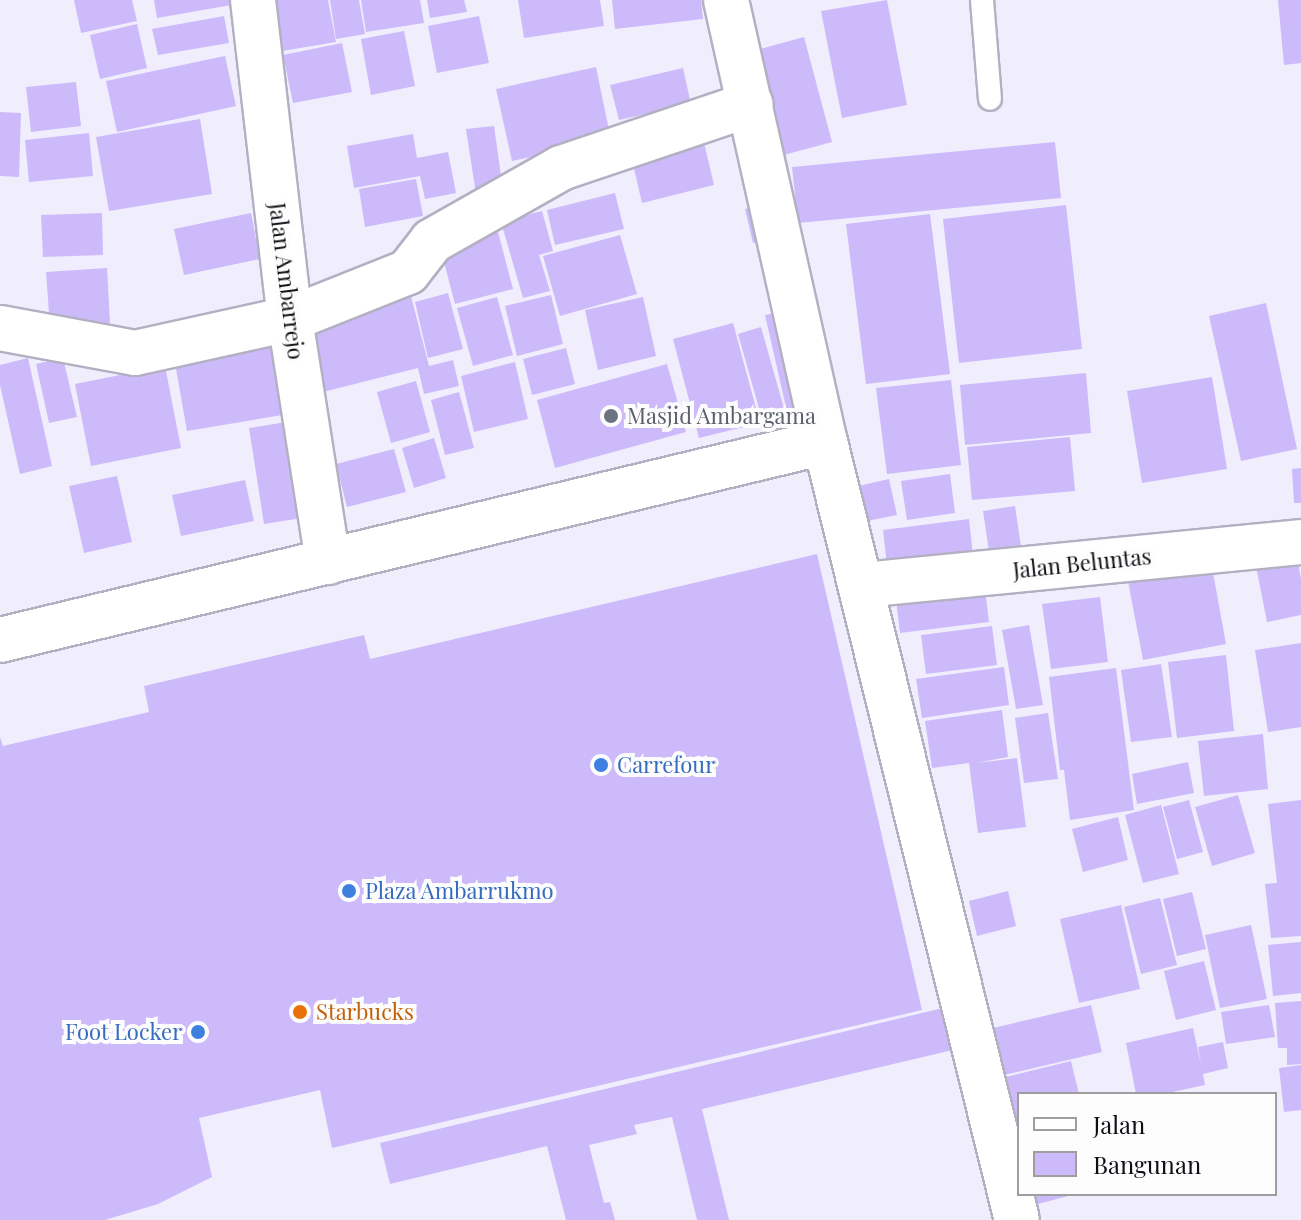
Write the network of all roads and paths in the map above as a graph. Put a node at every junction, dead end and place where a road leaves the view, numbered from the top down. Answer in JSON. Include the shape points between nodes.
{"nodes":[{"id":1,"x":253,"y":0,"type":"edge"},
{"id":2,"x":726,"y":0,"type":"edge"},
{"id":3,"x":982,"y":0,"type":"edge"},
{"id":4,"x":990,"y":99,"type":"dead end"},
{"id":5,"x":751,"y":104,"type":"junction"},
{"id":6,"x":290,"y":319,"type":"junction"},
{"id":7,"x":0,"y":328,"type":"edge"},
{"id":8,"x":825,"y":442,"type":"junction"},
{"id":9,"x":1301,"y":542,"type":"edge"},
{"id":10,"x":328,"y":562,"type":"junction"},
{"id":11,"x":863,"y":585,"type":"junction"},
{"id":12,"x":0,"y":640,"type":"edge"},
{"id":13,"x":1017,"y":1220,"type":"edge"}],
"edges":[{"from":1,"to":6,"type":"street","name":"Jalan Ambarrejo"},
{"from":2,"to":5,"type":"street"},
{"from":3,"to":4,"type":"lane"},
{"from":5,"to":6,"type":"street","via":[[561,168],[432,241],[408,272]]},
{"from":5,"to":8,"type":"street"},
{"from":6,"to":7,"type":"street","via":[[135,353]]},
{"from":6,"to":10,"type":"street","name":"Jalan Ambarrejo"},
{"from":8,"to":10,"type":"street"},
{"from":8,"to":11,"type":"street"},
{"from":9,"to":11,"type":"street","name":"Jalan Beluntas"},
{"from":10,"to":12,"type":"street"},
{"from":11,"to":13,"type":"street"}]}
